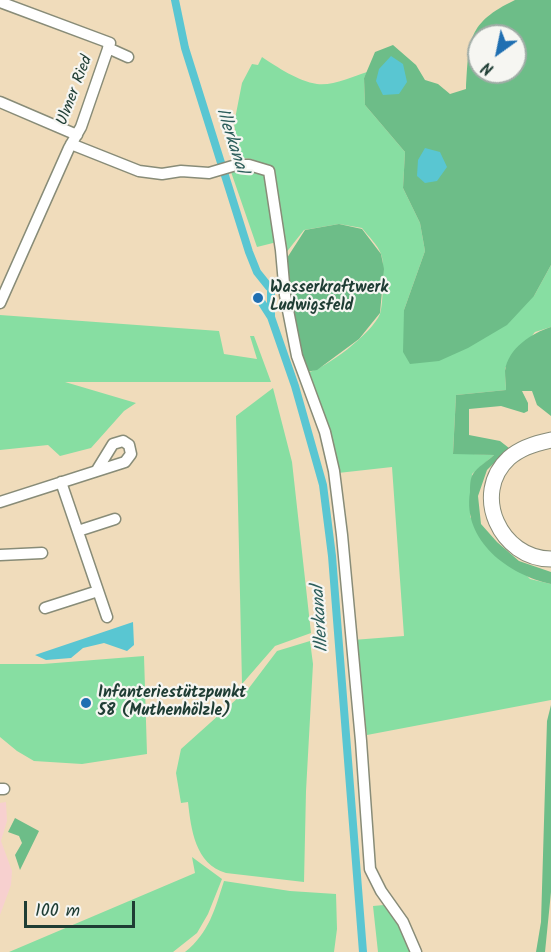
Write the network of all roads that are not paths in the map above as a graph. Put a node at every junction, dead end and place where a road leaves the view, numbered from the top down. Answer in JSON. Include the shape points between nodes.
{"nodes":[{"id":1,"x":0,"y":2,"type":"edge"},
{"id":2,"x":108,"y":48,"type":"junction"},
{"id":3,"x":129,"y":57,"type":"dead end"},
{"id":4,"x":1,"y":101,"type":"edge"},
{"id":5,"x":74,"y":140,"type":"junction"},
{"id":6,"x":0,"y":303,"type":"edge"},
{"id":7,"x":551,"y":440,"type":"edge"},
{"id":8,"x":97,"y":470,"type":"dead end"},
{"id":9,"x":61,"y":482,"type":"junction"},
{"id":10,"x":0,"y":502,"type":"edge"},
{"id":11,"x":115,"y":519,"type":"dead end"},
{"id":12,"x":78,"y":531,"type":"junction"},
{"id":13,"x":42,"y":553,"type":"dead end"},
{"id":14,"x":0,"y":555,"type":"edge"},
{"id":15,"x":551,"y":559,"type":"edge"},
{"id":16,"x":98,"y":591,"type":"junction"},
{"id":17,"x":45,"y":608,"type":"dead end"},
{"id":18,"x":107,"y":617,"type":"dead end"},
{"id":19,"x":416,"y":952,"type":"edge"}],
"edges":[{"from":1,"to":2,"type":"street","name":"Ulmer Ried","via":[[110,43]]},
{"from":2,"to":3,"type":"street","name":"Ulmer Ried"},
{"from":2,"to":5,"type":"street","name":"Ulmer Ried"},
{"from":4,"to":5,"type":"street"},
{"from":5,"to":6,"type":"street","name":"Ulmer Ried"},
{"from":5,"to":19,"type":"street","name":"Ulmer Ried","via":[[139,171],[211,172],[249,165],[270,173],[285,296],[297,356],[320,415],[334,471],[361,741],[369,869],[403,922]]},
{"from":7,"to":15,"type":"highway","via":[[527,446],[504,463],[494,481],[491,504],[498,527],[514,546],[531,556]]},
{"from":8,"to":9,"type":"street"},
{"from":9,"to":10,"type":"street"},
{"from":9,"to":12,"type":"street"},
{"from":11,"to":12,"type":"street"},
{"from":12,"to":16,"type":"street"},
{"from":13,"to":14,"type":"street"},
{"from":16,"to":17,"type":"street"},
{"from":16,"to":18,"type":"street"}]}
